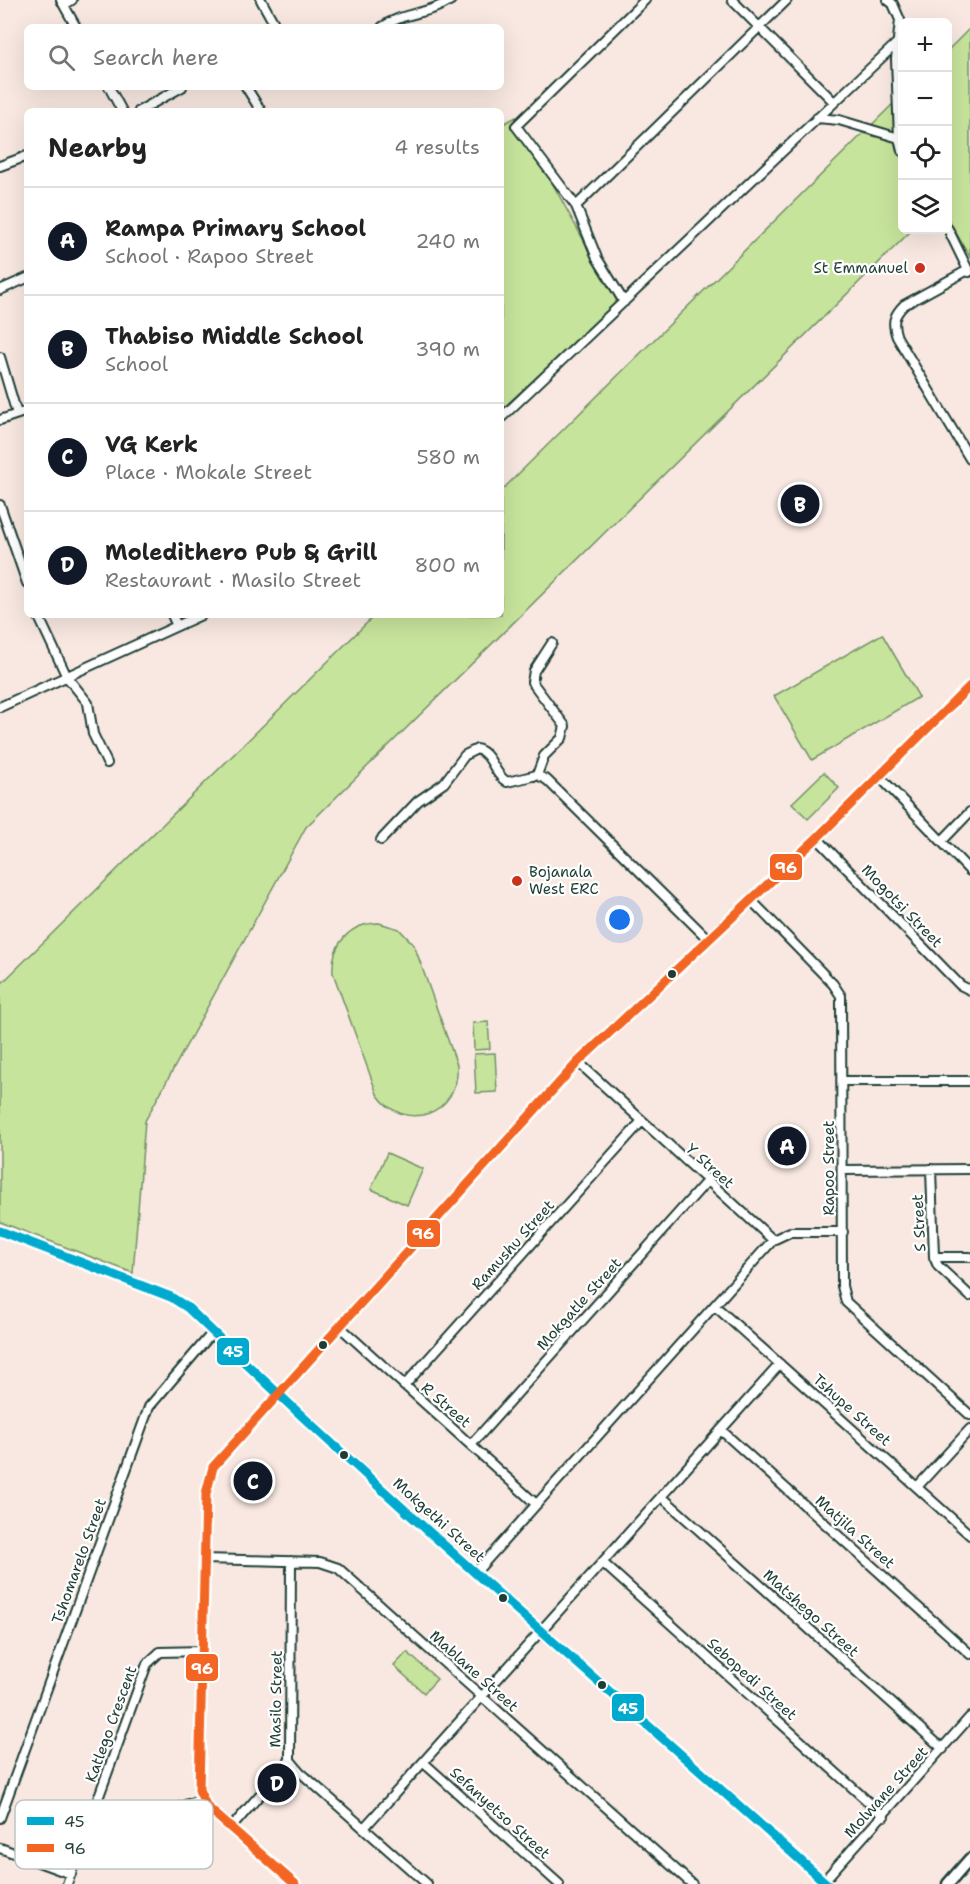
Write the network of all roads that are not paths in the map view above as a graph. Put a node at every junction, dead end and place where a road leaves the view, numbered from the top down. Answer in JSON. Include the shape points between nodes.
{"nodes":[{"id":1,"x":72,"y":0,"type":"edge"},
{"id":2,"x":261,"y":0,"type":"edge"},
{"id":3,"x":451,"y":0,"type":"edge"},
{"id":4,"x":645,"y":0,"type":"edge"},
{"id":5,"x":732,"y":0,"type":"edge"},
{"id":6,"x":787,"y":0,"type":"edge"},
{"id":7,"x":888,"y":0,"type":"edge"},
{"id":8,"x":62,"y":2,"type":"edge"},
{"id":9,"x":899,"y":18,"type":"edge"},
{"id":10,"x":74,"y":24,"type":"edge"},
{"id":11,"x":274,"y":24,"type":"edge"},
{"id":12,"x":387,"y":24,"type":"edge"},
{"id":13,"x":759,"y":26,"type":"junction"},
{"id":14,"x":898,"y":42,"type":"edge"},
{"id":15,"x":898,"y":72,"type":"edge"},
{"id":16,"x":111,"y":90,"type":"edge"},
{"id":17,"x":177,"y":90,"type":"edge"},
{"id":18,"x":248,"y":90,"type":"edge"},
{"id":19,"x":834,"y":102,"type":"junction"},
{"id":20,"x":120,"y":108,"type":"edge"},
{"id":21,"x":144,"y":108,"type":"edge"},
{"id":22,"x":259,"y":108,"type":"edge"},
{"id":23,"x":817,"y":118,"type":"junction"},
{"id":24,"x":899,"y":126,"type":"edge"},
{"id":25,"x":898,"y":138,"type":"edge"},
{"id":26,"x":24,"y":157,"type":"edge"},
{"id":27,"x":0,"y":166,"type":"edge"},
{"id":28,"x":576,"y":206,"type":"junction"},
{"id":29,"x":950,"y":234,"type":"edge"},
{"id":30,"x":969,"y":272,"type":"edge"},
{"id":31,"x":24,"y":279,"type":"edge"},
{"id":32,"x":0,"y":290,"type":"edge"},
{"id":33,"x":624,"y":302,"type":"junction"},
{"id":34,"x":0,"y":357,"type":"edge"},
{"id":35,"x":24,"y":412,"type":"edge"},
{"id":36,"x":17,"y":414,"type":"junction"},
{"id":37,"x":504,"y":415,"type":"edge"},
{"id":38,"x":0,"y":420,"type":"edge"},
{"id":39,"x":970,"y":459,"type":"edge"},
{"id":40,"x":0,"y":505,"type":"edge"},
{"id":41,"x":24,"y":574,"type":"edge"},
{"id":42,"x":40,"y":618,"type":"edge"},
{"id":43,"x":173,"y":618,"type":"edge"},
{"id":44,"x":194,"y":618,"type":"edge"},
{"id":45,"x":177,"y":626,"type":"junction"},
{"id":46,"x":552,"y":643,"type":"dead end"},
{"id":47,"x":67,"y":677,"type":"junction"},
{"id":48,"x":970,"y":686,"type":"edge"},
{"id":49,"x":0,"y":707,"type":"edge"},
{"id":50,"x":106,"y":763,"type":"dead end"},
{"id":51,"x":537,"y":775,"type":"junction"},
{"id":52,"x":879,"y":776,"type":"junction"},
{"id":53,"x":970,"y":812,"type":"edge"},
{"id":54,"x":817,"y":838,"type":"junction"},
{"id":55,"x":381,"y":840,"type":"dead end"},
{"id":56,"x":942,"y":841,"type":"junction"},
{"id":57,"x":970,"y":871,"type":"edge"},
{"id":58,"x":752,"y":901,"type":"junction"},
{"id":59,"x":709,"y":940,"type":"junction"},
{"id":60,"x":970,"y":990,"type":"edge"},
{"id":61,"x":578,"y":1062,"type":"junction"},
{"id":62,"x":843,"y":1081,"type":"junction"},
{"id":63,"x":970,"y":1081,"type":"edge"},
{"id":64,"x":641,"y":1122,"type":"junction"},
{"id":65,"x":931,"y":1169,"type":"junction"},
{"id":66,"x":970,"y":1169,"type":"edge"},
{"id":67,"x":843,"y":1170,"type":"junction"},
{"id":68,"x":707,"y":1181,"type":"junction"},
{"id":69,"x":0,"y":1232,"type":"edge"},
{"id":70,"x":843,"y":1232,"type":"junction"},
{"id":71,"x":773,"y":1240,"type":"junction"},
{"id":72,"x":934,"y":1257,"type":"junction"},
{"id":73,"x":970,"y":1257,"type":"edge"},
{"id":74,"x":970,"y":1296,"type":"edge"},
{"id":75,"x":715,"y":1306,"type":"junction"},
{"id":76,"x":339,"y":1326,"type":"junction"},
{"id":77,"x":213,"y":1332,"type":"junction"},
{"id":78,"x":780,"y":1364,"type":"junction"},
{"id":79,"x":404,"y":1386,"type":"junction"},
{"id":80,"x":279,"y":1394,"type":"junction"},
{"id":81,"x":970,"y":1415,"type":"edge"},
{"id":82,"x":970,"y":1429,"type":"edge"},
{"id":83,"x":722,"y":1431,"type":"junction"},
{"id":84,"x":471,"y":1445,"type":"junction"},
{"id":85,"x":917,"y":1487,"type":"junction"},
{"id":86,"x":662,"y":1497,"type":"junction"},
{"id":87,"x":536,"y":1504,"type":"junction"},
{"id":88,"x":970,"y":1535,"type":"edge"},
{"id":89,"x":204,"y":1559,"type":"junction"},
{"id":90,"x":291,"y":1561,"type":"junction"},
{"id":91,"x":603,"y":1563,"type":"junction"},
{"id":92,"x":476,"y":1572,"type":"junction"},
{"id":93,"x":542,"y":1631,"type":"junction"},
{"id":94,"x":203,"y":1651,"type":"junction"},
{"id":95,"x":970,"y":1654,"type":"edge"},
{"id":96,"x":482,"y":1697,"type":"junction"},
{"id":97,"x":970,"y":1717,"type":"edge"},
{"id":98,"x":943,"y":1749,"type":"junction"},
{"id":99,"x":290,"y":1760,"type":"junction"},
{"id":100,"x":424,"y":1763,"type":"junction"},
{"id":101,"x":201,"y":1799,"type":"edge"},
{"id":102,"x":97,"y":1800,"type":"edge"},
{"id":103,"x":213,"y":1811,"type":"edge"},
{"id":104,"x":884,"y":1816,"type":"junction"},
{"id":105,"x":0,"y":1818,"type":"edge"},
{"id":106,"x":231,"y":1828,"type":"junction"},
{"id":107,"x":364,"y":1828,"type":"junction"},
{"id":108,"x":0,"y":1848,"type":"edge"},
{"id":109,"x":15,"y":1853,"type":"edge"},
{"id":110,"x":970,"y":1859,"type":"edge"},
{"id":111,"x":57,"y":1869,"type":"edge"},
{"id":112,"x":73,"y":1869,"type":"edge"},
{"id":113,"x":71,"y":1874,"type":"junction"},
{"id":114,"x":824,"y":1883,"type":"edge"},
{"id":115,"x":67,"y":1884,"type":"edge"},
{"id":116,"x":295,"y":1884,"type":"edge"},
{"id":117,"x":427,"y":1884,"type":"edge"},
{"id":118,"x":559,"y":1884,"type":"edge"},
{"id":119,"x":692,"y":1884,"type":"edge"},
{"id":120,"x":948,"y":1884,"type":"edge"}],
"edges":[{"from":1,"to":8,"type":"street"},
{"from":2,"to":11,"type":"street"},
{"from":3,"to":12,"type":"street","via":[[427,11],[401,15]]},
{"from":4,"to":28,"type":"street","via":[[516,126]]},
{"from":5,"to":13,"type":"street"},
{"from":6,"to":13,"type":"street"},
{"from":7,"to":9,"type":"street"},
{"from":8,"to":10,"type":"street"},
{"from":13,"to":19,"type":"street"},
{"from":13,"to":28,"type":"street"},
{"from":14,"to":19,"type":"street"},
{"from":15,"to":24,"type":"street"},
{"from":16,"to":20,"type":"street"},
{"from":17,"to":21,"type":"street"},
{"from":18,"to":22,"type":"street"},
{"from":19,"to":23,"type":"street"},
{"from":23,"to":25,"type":"street","via":[[839,120]]},
{"from":23,"to":33,"type":"street"},
{"from":26,"to":27,"type":"street"},
{"from":28,"to":33,"type":"street","via":[[597,258]]},
{"from":29,"to":30,"type":"street"},
{"from":30,"to":39,"type":"street","via":[[904,305],[896,312],[894,323],[897,337]]},
{"from":31,"to":32,"type":"street"},
{"from":33,"to":37,"type":"street"},
{"from":34,"to":36,"type":"street"},
{"from":35,"to":36,"type":"street"},
{"from":36,"to":38,"type":"street"},
{"from":40,"to":41,"type":"street"},
{"from":42,"to":47,"type":"street"},
{"from":43,"to":45,"type":"street"},
{"from":44,"to":45,"type":"street"},
{"from":45,"to":47,"type":"street"},
{"from":46,"to":51,"type":"street","via":[[534,671],[532,682],[562,719],[565,729],[562,738],[544,756]]},
{"from":47,"to":49,"type":"street"},
{"from":47,"to":50,"type":"street","via":[[88,703],[93,734]]},
{"from":48,"to":52,"type":"street"},
{"from":51,"to":55,"type":"street","via":[[507,782],[496,773],[485,753],[470,750],[444,783],[417,801]]},
{"from":51,"to":59,"type":"street","via":[[547,780]]},
{"from":52,"to":54,"type":"street"},
{"from":52,"to":56,"type":"street"},
{"from":53,"to":56,"type":"street"},
{"from":54,"to":58,"type":"street"},
{"from":54,"to":60,"type":"street","name":"Mogotsi Street","via":[[960,985]]},
{"from":56,"to":57,"type":"street"},
{"from":58,"to":59,"type":"street"},
{"from":58,"to":62,"type":"street","name":"Rapoo Street","via":[[841,996]]},
{"from":59,"to":61,"type":"street"},
{"from":61,"to":64,"type":"street","name":"Y Street"},
{"from":61,"to":76,"type":"street"},
{"from":62,"to":63,"type":"street"},
{"from":62,"to":67,"type":"street","name":"Rapoo Street"},
{"from":64,"to":68,"type":"street","name":"Y Street"},
{"from":64,"to":79,"type":"street","name":"Ramushu Street"},
{"from":65,"to":66,"type":"street"},
{"from":65,"to":67,"type":"street"},
{"from":65,"to":72,"type":"street","name":"S Street"},
{"from":67,"to":70,"type":"street","name":"Rapoo Street"},
{"from":68,"to":71,"type":"street","name":"Y Street"},
{"from":68,"to":84,"type":"street","name":"Mokgatle Street"},
{"from":69,"to":77,"type":"street","name":"Mokgethi Street","via":[[171,1298]]},
{"from":70,"to":71,"type":"street","via":[[790,1232]]},
{"from":70,"to":81,"type":"street","name":"Rapoo Street","via":[[842,1286],[846,1302]]},
{"from":71,"to":75,"type":"street"},
{"from":72,"to":73,"type":"street"},
{"from":72,"to":74,"type":"street","name":"S Street","via":[[938,1266]]},
{"from":75,"to":78,"type":"street","name":"Tshupe Street"},
{"from":75,"to":87,"type":"street"},
{"from":76,"to":79,"type":"street","name":"R Street"},
{"from":76,"to":80,"type":"street"},
{"from":77,"to":80,"type":"street","name":"Mokgethi Street"},
{"from":77,"to":105,"type":"street","name":"Tshomarelo Street","via":[[149,1407]]},
{"from":78,"to":83,"type":"street"},
{"from":78,"to":85,"type":"street","name":"Tshupe Street"},
{"from":79,"to":84,"type":"street","name":"R Street"},
{"from":80,"to":89,"type":"street","via":[[210,1472]]},
{"from":80,"to":92,"type":"street","name":"Mokgethi Street"},
{"from":82,"to":85,"type":"street"},
{"from":83,"to":86,"type":"street"},
{"from":83,"to":95,"type":"street","name":"Matjila Street"},
{"from":84,"to":87,"type":"street","name":"R Street"},
{"from":85,"to":88,"type":"street","name":"Tshupe Street"},
{"from":86,"to":91,"type":"street"},
{"from":86,"to":98,"type":"street","name":"Matshego Street"},
{"from":87,"to":92,"type":"street"},
{"from":89,"to":90,"type":"street","name":"Mablane Street"},
{"from":89,"to":94,"type":"street"},
{"from":90,"to":96,"type":"street","name":"Mablane Street","via":[[326,1562],[338,1568]]},
{"from":90,"to":99,"type":"street","name":"Masilo Street"},
{"from":91,"to":93,"type":"street"},
{"from":91,"to":104,"type":"street","name":"Sebopedi Street"},
{"from":92,"to":93,"type":"street","name":"Mokgethi Street"},
{"from":93,"to":96,"type":"street"},
{"from":93,"to":114,"type":"street","name":"Mokgethi Street"},
{"from":94,"to":101,"type":"street","via":[[198,1780]]},
{"from":94,"to":102,"type":"street","name":"Katlego Crescent","via":[[170,1651],[150,1660]]},
{"from":96,"to":100,"type":"street"},
{"from":96,"to":119,"type":"street","name":"Mablane Street"},
{"from":97,"to":98,"type":"street","name":"Molwane Street"},
{"from":98,"to":104,"type":"street","name":"Molwane Street"},
{"from":99,"to":106,"type":"street"},
{"from":99,"to":107,"type":"street","name":"Masilo Street"},
{"from":100,"to":107,"type":"street"},
{"from":100,"to":118,"type":"street","name":"Sefanyetso Street"},
{"from":103,"to":106,"type":"street"},
{"from":104,"to":114,"type":"street","name":"Molwane Street"},
{"from":106,"to":116,"type":"street"},
{"from":107,"to":117,"type":"street","name":"Masilo Street"},
{"from":108,"to":109,"type":"street"},
{"from":110,"to":120,"type":"street"},
{"from":111,"to":113,"type":"street"},
{"from":112,"to":113,"type":"street","name":"Katlego Crescent"},
{"from":113,"to":115,"type":"street","name":"Katlego Crescent"}]}
